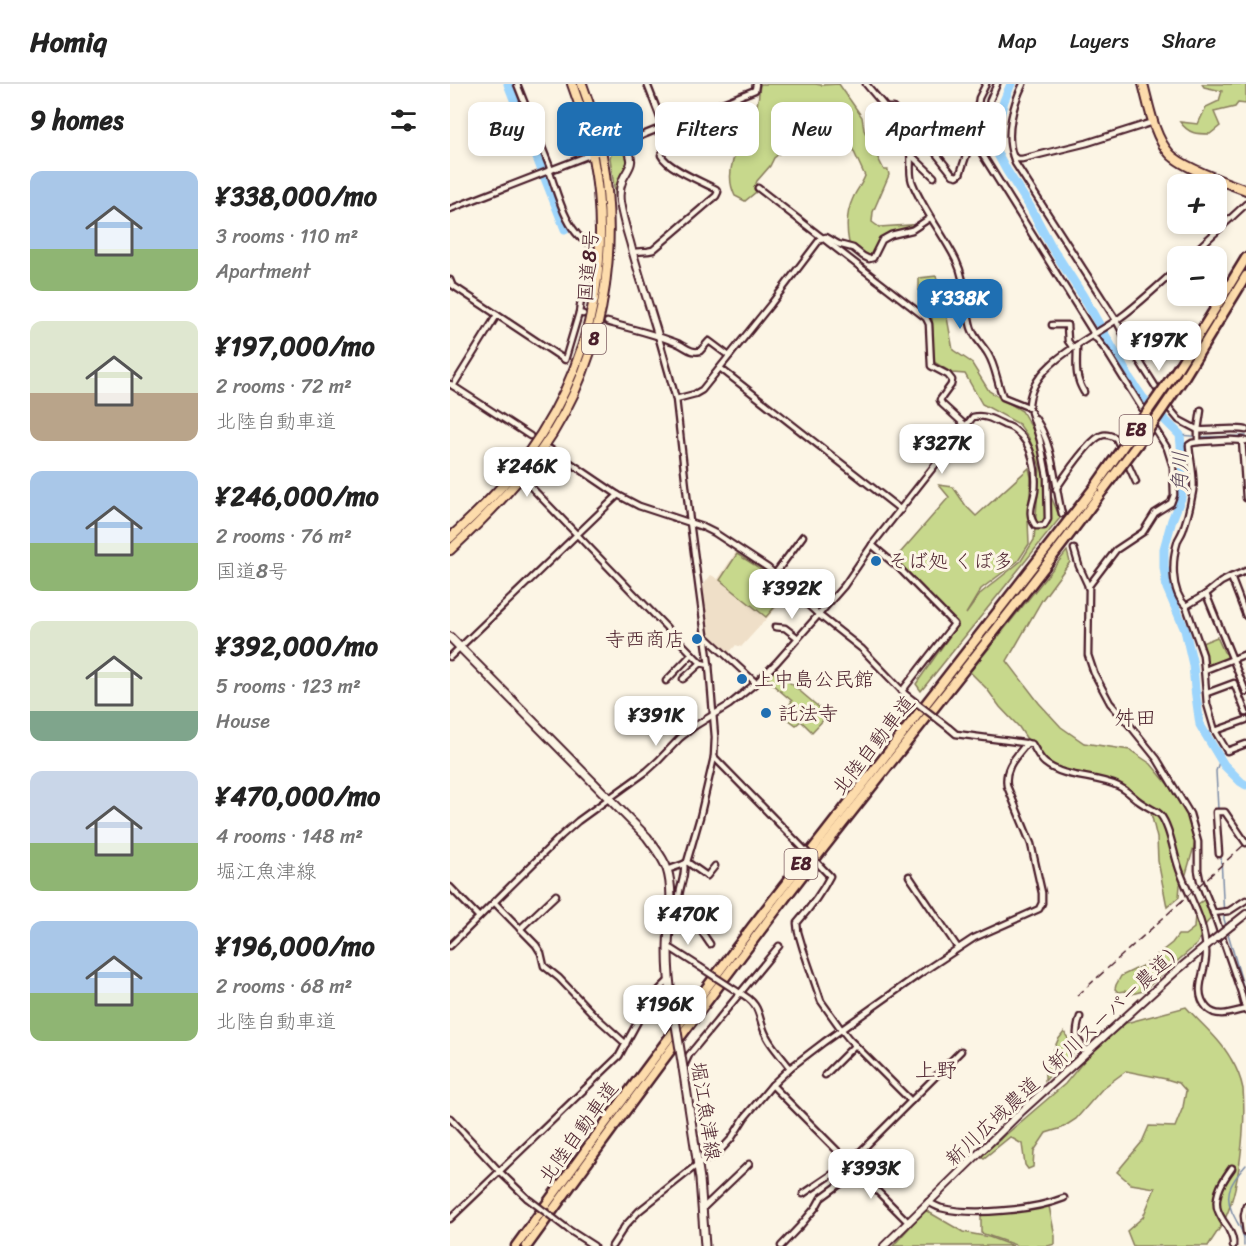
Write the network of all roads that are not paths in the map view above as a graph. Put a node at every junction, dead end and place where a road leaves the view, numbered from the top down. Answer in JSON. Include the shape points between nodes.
{"nodes":[{"id":1,"x":517,"y":84,"type":"edge"},
{"id":2,"x":572,"y":84,"type":"edge"},
{"id":3,"x":582,"y":84,"type":"edge"},
{"id":4,"x":647,"y":84,"type":"edge"},
{"id":5,"x":756,"y":84,"type":"edge"},
{"id":6,"x":866,"y":84,"type":"edge"},
{"id":7,"x":986,"y":84,"type":"edge"},
{"id":8,"x":997,"y":84,"type":"edge"},
{"id":9,"x":1023,"y":84,"type":"edge"},
{"id":10,"x":1143,"y":84,"type":"edge"},
{"id":11,"x":578,"y":102,"type":"edge"},
{"id":12,"x":587,"y":102,"type":"edge"},
{"id":13,"x":725,"y":102,"type":"edge"},
{"id":14,"x":880,"y":102,"type":"edge"},
{"id":15,"x":979,"y":102,"type":"edge"},
{"id":16,"x":655,"y":104,"type":"edge"},
{"id":17,"x":1153,"y":122,"type":"junction"},
{"id":18,"x":587,"y":156,"type":"edge"},
{"id":19,"x":592,"y":156,"type":"edge"},
{"id":20,"x":602,"y":156,"type":"edge"},
{"id":21,"x":630,"y":156,"type":"edge"},
{"id":22,"x":661,"y":156,"type":"edge"},
{"id":23,"x":911,"y":156,"type":"edge"},
{"id":24,"x":912,"y":156,"type":"edge"},
{"id":25,"x":938,"y":156,"type":"edge"},
{"id":26,"x":966,"y":156,"type":"edge"},
{"id":27,"x":1013,"y":156,"type":"junction"},
{"id":28,"x":550,"y":170,"type":"junction"},
{"id":29,"x":933,"y":177,"type":"dead end"},
{"id":30,"x":758,"y":188,"type":"dead end"},
{"id":31,"x":1246,"y":190,"type":"edge"},
{"id":32,"x":1246,"y":204,"type":"edge"},
{"id":33,"x":450,"y":209,"type":"edge"},
{"id":34,"x":930,"y":218,"type":"junction"},
{"id":35,"x":821,"y":238,"type":"junction"},
{"id":36,"x":590,"y":244,"type":"dead end"},
{"id":37,"x":1201,"y":246,"type":"edge"},
{"id":38,"x":633,"y":252,"type":"junction"},
{"id":39,"x":1246,"y":258,"type":"edge"},
{"id":40,"x":1246,"y":276,"type":"edge"},
{"id":41,"x":1167,"y":278,"type":"edge"},
{"id":42,"x":450,"y":280,"type":"edge"},
{"id":43,"x":583,"y":287,"type":"dead end"},
{"id":44,"x":497,"y":315,"type":"junction"},
{"id":45,"x":1115,"y":321,"type":"junction"},
{"id":46,"x":607,"y":322,"type":"tunnel mouth"},
{"id":47,"x":1052,"y":325,"type":"dead end"},
{"id":48,"x":658,"y":335,"type":"junction"},
{"id":49,"x":1093,"y":335,"type":"junction"},
{"id":50,"x":1075,"y":347,"type":"junction"},
{"id":51,"x":729,"y":356,"type":"junction"},
{"id":52,"x":720,"y":368,"type":"junction"},
{"id":53,"x":451,"y":385,"type":"edge"},
{"id":54,"x":1084,"y":392,"type":"dead end"},
{"id":55,"x":676,"y":399,"type":"junction"},
{"id":56,"x":1029,"y":410,"type":"junction"},
{"id":57,"x":1201,"y":410,"type":"dead end"},
{"id":58,"x":966,"y":426,"type":"junction"},
{"id":59,"x":1198,"y":430,"type":"junction"},
{"id":60,"x":1246,"y":430,"type":"edge"},
{"id":61,"x":530,"y":436,"type":"dead end"},
{"id":62,"x":1244,"y":441,"type":"edge"},
{"id":63,"x":1198,"y":442,"type":"junction"},
{"id":64,"x":550,"y":449,"type":"dead end"},
{"id":65,"x":555,"y":453,"type":"junction"},
{"id":66,"x":1137,"y":482,"type":"dead end"},
{"id":67,"x":1056,"y":489,"type":"junction"},
{"id":68,"x":1099,"y":489,"type":"junction"},
{"id":69,"x":618,"y":495,"type":"junction"},
{"id":70,"x":1246,"y":498,"type":"edge"},
{"id":71,"x":901,"y":510,"type":"junction"},
{"id":72,"x":1062,"y":514,"type":"dead end"},
{"id":73,"x":690,"y":522,"type":"junction"},
{"id":74,"x":578,"y":535,"type":"junction"},
{"id":75,"x":803,"y":536,"type":"dead end"},
{"id":76,"x":450,"y":538,"type":"edge"},
{"id":77,"x":872,"y":545,"type":"junction"},
{"id":78,"x":1074,"y":549,"type":"dead end"},
{"id":79,"x":450,"y":550,"type":"edge"},
{"id":80,"x":1246,"y":571,"type":"edge"},
{"id":81,"x":775,"y":573,"type":"junction"},
{"id":82,"x":1231,"y":576,"type":"junction"},
{"id":83,"x":1088,"y":587,"type":"junction"},
{"id":84,"x":1206,"y":594,"type":"junction"},
{"id":85,"x":1186,"y":606,"type":"junction"},
{"id":86,"x":819,"y":615,"type":"junction"},
{"id":87,"x":1246,"y":616,"type":"edge"},
{"id":88,"x":775,"y":627,"type":"dead end"},
{"id":89,"x":705,"y":636,"type":"junction"},
{"id":90,"x":450,"y":637,"type":"edge"},
{"id":91,"x":798,"y":639,"type":"junction"},
{"id":92,"x":460,"y":647,"type":"junction"},
{"id":93,"x":692,"y":654,"type":"junction"},
{"id":94,"x":1246,"y":654,"type":"edge"},
{"id":95,"x":450,"y":657,"type":"edge"},
{"id":96,"x":1232,"y":659,"type":"junction"},
{"id":97,"x":701,"y":663,"type":"junction"},
{"id":98,"x":709,"y":664,"type":"junction"},
{"id":99,"x":1205,"y":670,"type":"junction"},
{"id":100,"x":683,"y":679,"type":"dead end"},
{"id":101,"x":666,"y":681,"type":"dead end"},
{"id":102,"x":756,"y":683,"type":"junction"},
{"id":103,"x":1246,"y":692,"type":"edge"},
{"id":104,"x":904,"y":693,"type":"junction"},
{"id":105,"x":1207,"y":693,"type":"junction"},
{"id":106,"x":1246,"y":713,"type":"edge"},
{"id":107,"x":714,"y":714,"type":"junction"},
{"id":108,"x":1246,"y":720,"type":"edge"},
{"id":109,"x":1215,"y":731,"type":"junction"},
{"id":110,"x":1027,"y":743,"type":"junction"},
{"id":111,"x":1246,"y":744,"type":"edge"},
{"id":112,"x":714,"y":758,"type":"junction"},
{"id":113,"x":610,"y":798,"type":"junction"},
{"id":114,"x":1246,"y":843,"type":"edge"},
{"id":115,"x":1219,"y":854,"type":"dead end"},
{"id":116,"x":686,"y":863,"type":"junction"},
{"id":117,"x":715,"y":866,"type":"dead end"},
{"id":118,"x":667,"y":870,"type":"junction"},
{"id":119,"x":909,"y":876,"type":"dead end"},
{"id":120,"x":450,"y":887,"type":"edge"},
{"id":121,"x":556,"y":895,"type":"dead end"},
{"id":122,"x":1246,"y":900,"type":"edge"},
{"id":123,"x":494,"y":902,"type":"junction"},
{"id":124,"x":1214,"y":913,"type":"junction"},
{"id":125,"x":1246,"y":914,"type":"edge"},
{"id":126,"x":479,"y":917,"type":"junction"},
{"id":127,"x":520,"y":929,"type":"junction"},
{"id":128,"x":710,"y":944,"type":"dead end"},
{"id":129,"x":1208,"y":944,"type":"junction"},
{"id":130,"x":450,"y":946,"type":"edge"},
{"id":131,"x":779,"y":946,"type":"dead end"},
{"id":132,"x":668,"y":948,"type":"junction"},
{"id":133,"x":958,"y":948,"type":"junction"},
{"id":134,"x":669,"y":980,"type":"junction"},
{"id":135,"x":739,"y":992,"type":"junction"},
{"id":136,"x":1246,"y":1010,"type":"edge"},
{"id":137,"x":1080,"y":1017,"type":"dead end"},
{"id":138,"x":841,"y":1029,"type":"junction"},
{"id":139,"x":626,"y":1044,"type":"junction"},
{"id":140,"x":855,"y":1045,"type":"junction"},
{"id":141,"x":961,"y":1051,"type":"dead end"},
{"id":142,"x":1087,"y":1051,"type":"junction"},
{"id":143,"x":683,"y":1068,"type":"junction"},
{"id":144,"x":790,"y":1068,"type":"junction"},
{"id":145,"x":825,"y":1075,"type":"dead end"},
{"id":146,"x":772,"y":1085,"type":"junction"},
{"id":147,"x":911,"y":1101,"type":"junction"},
{"id":148,"x":450,"y":1118,"type":"edge"},
{"id":149,"x":849,"y":1162,"type":"junction"},
{"id":150,"x":698,"y":1164,"type":"junction"},
{"id":151,"x":749,"y":1164,"type":"dead end"},
{"id":152,"x":1232,"y":1168,"type":"dead end"},
{"id":153,"x":858,"y":1171,"type":"junction"},
{"id":154,"x":500,"y":1172,"type":"junction"},
{"id":155,"x":802,"y":1194,"type":"dead end"},
{"id":156,"x":1064,"y":1198,"type":"dead end"},
{"id":157,"x":928,"y":1202,"type":"junction"},
{"id":158,"x":1246,"y":1206,"type":"edge"},
{"id":159,"x":703,"y":1208,"type":"junction"},
{"id":160,"x":450,"y":1219,"type":"edge"},
{"id":161,"x":908,"y":1222,"type":"junction"},
{"id":162,"x":1246,"y":1232,"type":"edge"},
{"id":163,"x":516,"y":1246,"type":"edge"},
{"id":164,"x":527,"y":1246,"type":"edge"},
{"id":165,"x":594,"y":1246,"type":"edge"},
{"id":166,"x":612,"y":1246,"type":"edge"},
{"id":167,"x":705,"y":1246,"type":"edge"},
{"id":168,"x":781,"y":1246,"type":"edge"},
{"id":169,"x":885,"y":1246,"type":"edge"},
{"id":170,"x":1233,"y":1246,"type":"edge"}],
"edges":[{"from":1,"to":28,"type":"street"},
{"from":2,"to":11,"type":"main road","name":"国道8号","number":"8"},
{"from":3,"to":12,"type":"main road","name":"国道8号","number":"8"},
{"from":4,"to":16,"type":"street"},
{"from":5,"to":13,"type":"street","via":[[755,90]]},
{"from":6,"to":14,"type":"street"},
{"from":7,"to":15,"type":"street"},
{"from":8,"to":49,"type":"street","via":[[990,100],[982,154]]},
{"from":9,"to":27,"type":"street","via":[[1012,119]]},
{"from":10,"to":17,"type":"main road"},
{"from":17,"to":27,"type":"street","via":[[1022,159]]},
{"from":17,"to":31,"type":"main road","via":[[1174,158]]},
{"from":18,"to":28,"type":"street"},
{"from":19,"to":76,"type":"main road","name":"国道8号","number":"8","via":[[599,201],[598,272],[578,364],[554,414],[526,458]]},
{"from":20,"to":79,"type":"main road","name":"国道8号","number":"8","via":[[608,198],[608,253],[602,304],[583,371],[553,432],[525,472]]},
{"from":21,"to":38,"type":"street","via":[[619,195]]},
{"from":22,"to":38,"type":"street","via":[[718,192],[653,250]]},
{"from":23,"to":34,"type":"street","via":[[912,183]]},
{"from":24,"to":29,"type":"street"},
{"from":25,"to":26,"type":"street","via":[[953,176],[960,174]]},
{"from":27,"to":45,"type":"street"},
{"from":28,"to":33,"type":"street"},
{"from":28,"to":36,"type":"street","via":[[571,227]]},
{"from":30,"to":35,"type":"street"},
{"from":32,"to":37,"type":"street"},
{"from":34,"to":35,"type":"street","via":[[912,230],[882,240],[869,259],[853,248]]},
{"from":34,"to":56,"type":"street","via":[[963,278],[974,336],[992,362],[1003,397]]},
{"from":35,"to":51,"type":"street"},
{"from":35,"to":58,"type":"street","via":[[926,318],[931,366],[952,380],[940,400]]},
{"from":38,"to":48,"type":"street"},
{"from":39,"to":68,"type":"highway","name":"北陸自動車道","number":"E8","bridge":true},
{"from":40,"to":68,"type":"highway","name":"北陸自動車道","number":"E8","bridge":true,"via":[[1178,387]]},
{"from":41,"to":45,"type":"street"},
{"from":42,"to":44,"type":"street"},
{"from":43,"to":44,"type":"street","via":[[581,314],[566,360]]},
{"from":44,"to":53,"type":"street"},
{"from":45,"to":49,"type":"street"},
{"from":45,"to":59,"type":"street","via":[[1169,408],[1179,420]]},
{"from":46,"to":48,"type":"street"},
{"from":47,"to":50,"type":"street","via":[[1067,325],[1068,340]]},
{"from":48,"to":51,"type":"street","via":[[692,352],[700,351],[709,341]]},
{"from":48,"to":55,"type":"street"},
{"from":49,"to":50,"type":"street"},
{"from":49,"to":83,"type":"street","via":[[1167,448],[1173,466],[1174,495],[1171,503],[1155,513],[1143,532],[1116,550]]},
{"from":50,"to":54,"type":"street","via":[[1077,377]]},
{"from":50,"to":56,"type":"street","via":[[1060,356],[1034,384]]},
{"from":51,"to":52,"type":"street"},
{"from":52,"to":55,"type":"street","via":[[702,390]]},
{"from":52,"to":71,"type":"street"},
{"from":53,"to":61,"type":"street"},
{"from":55,"to":73,"type":"street"},
{"from":56,"to":58,"type":"street","via":[[1047,476],[1048,519],[1044,526],[1036,526],[1031,520],[1036,469],[1020,434],[980,415]]},
{"from":56,"to":67,"type":"street","via":[[1049,449]]},
{"from":57,"to":59,"type":"street"},
{"from":58,"to":71,"type":"street"},
{"from":59,"to":60,"type":"street"},
{"from":59,"to":63,"type":"street"},
{"from":62,"to":63,"type":"street"},
{"from":62,"to":70,"type":"street"},
{"from":63,"to":85,"type":"street","via":[[1189,445],[1193,491],[1173,569],[1180,601]]},
{"from":64,"to":65,"type":"street"},
{"from":65,"to":69,"type":"street"},
{"from":65,"to":74,"type":"street","via":[[532,488]]},
{"from":66,"to":67,"type":"street","via":[[1116,438],[1103,435],[1096,438]]},
{"from":67,"to":72,"type":"street"},
{"from":68,"to":163,"type":"highway","name":"北陸自動車道","number":"E8","via":[[772,901]]},
{"from":68,"to":164,"type":"highway","name":"北陸自動車道","number":"E8","via":[[1058,551],[731,969]]},
{"from":69,"to":73,"type":"street"},
{"from":69,"to":74,"type":"street"},
{"from":71,"to":77,"type":"street"},
{"from":73,"to":81,"type":"street","via":[[715,533]]},
{"from":73,"to":89,"type":"street"},
{"from":74,"to":92,"type":"street"},
{"from":74,"to":93,"type":"street"},
{"from":75,"to":81,"type":"street"},
{"from":77,"to":86,"type":"street"},
{"from":77,"to":104,"type":"street","via":[[954,624]]},
{"from":78,"to":83,"type":"street"},
{"from":80,"to":82,"type":"street"},
{"from":81,"to":86,"type":"street"},
{"from":82,"to":84,"type":"street"},
{"from":82,"to":87,"type":"street"},
{"from":83,"to":124,"type":"street","via":[[1088,655],[1094,673],[1110,703],[1157,759],[1190,814],[1198,842],[1200,880]]},
{"from":84,"to":85,"type":"street"},
{"from":84,"to":96,"type":"street"},
{"from":85,"to":99,"type":"street"},
{"from":86,"to":91,"type":"street"},
{"from":86,"to":104,"type":"street","via":[[862,649]]},
{"from":88,"to":91,"type":"street","via":[[785,628]]},
{"from":89,"to":98,"type":"street"},
{"from":89,"to":102,"type":"street"},
{"from":90,"to":92,"type":"main road","name":"堀江魚津線"},
{"from":91,"to":102,"type":"street"},
{"from":92,"to":95,"type":"street"},
{"from":92,"to":113,"type":"main road","name":"堀江魚津線"},
{"from":93,"to":97,"type":"street"},
{"from":93,"to":101,"type":"street"},
{"from":94,"to":96,"type":"street"},
{"from":96,"to":99,"type":"street"},
{"from":96,"to":103,"type":"street"},
{"from":97,"to":98,"type":"street"},
{"from":97,"to":100,"type":"street"},
{"from":98,"to":107,"type":"street"},
{"from":99,"to":105,"type":"street"},
{"from":102,"to":107,"type":"street"},
{"from":104,"to":110,"type":"street","bridge":true,"via":[[956,734]]},
{"from":105,"to":106,"type":"street","via":[[1234,683]]},
{"from":105,"to":109,"type":"street"},
{"from":107,"to":112,"type":"street"},
{"from":107,"to":113,"type":"street","via":[[694,726],[658,761]]},
{"from":108,"to":109,"type":"street"},
{"from":109,"to":111,"type":"street","via":[[1227,751]]},
{"from":110,"to":129,"type":"street","via":[[1051,766],[1117,785],[1159,812]]},
{"from":110,"to":133,"type":"street","via":[[1006,777],[1031,844],[1042,903],[1039,909]]},
{"from":112,"to":116,"type":"street"},
{"from":112,"to":138,"type":"street","bridge":true,"via":[[830,876],[797,923],[821,1001]]},
{"from":113,"to":118,"type":"main road","name":"堀江魚津線","via":[[656,849]]},
{"from":113,"to":123,"type":"street","via":[[561,836]]},
{"from":114,"to":115,"type":"street","via":[[1225,812],[1219,812]]},
{"from":116,"to":117,"type":"street","via":[[706,876]]},
{"from":116,"to":118,"type":"street"},
{"from":116,"to":128,"type":"street","via":[[679,898]]},
{"from":118,"to":132,"type":"main road","name":"堀江魚津線"},
{"from":119,"to":133,"type":"street"},
{"from":120,"to":126,"type":"street"},
{"from":121,"to":127,"type":"street"},
{"from":122,"to":124,"type":"street","via":[[1227,911]]},
{"from":123,"to":126,"type":"street"},
{"from":123,"to":127,"type":"street"},
{"from":124,"to":136,"type":"street"},
{"from":125,"to":129,"type":"street","name":"新川広域農道（新川スーパー農道）","bridge":true},
{"from":126,"to":130,"type":"street"},
{"from":127,"to":139,"type":"street","via":[[536,945],[544,966]]},
{"from":129,"to":136,"type":"street","via":[[1200,987],[1205,1005],[1220,1014]]},
{"from":129,"to":142,"type":"street","name":"新川広域農道（新川スーパー農道）"},
{"from":131,"to":135,"type":"street"},
{"from":132,"to":134,"type":"main road","name":"堀江魚津線"},
{"from":132,"to":135,"type":"street","bridge":true},
{"from":133,"to":138,"type":"street"},
{"from":134,"to":139,"type":"street","via":[[650,999]]},
{"from":134,"to":143,"type":"main road","name":"堀江魚津線","bridge":true},
{"from":135,"to":143,"type":"street","via":[[689,1054]]},
{"from":135,"to":144,"type":"street","via":[[756,1005],[768,1040]]},
{"from":137,"to":142,"type":"street","via":[[1076,1035]]},
{"from":138,"to":140,"type":"street"},
{"from":138,"to":144,"type":"street"},
{"from":139,"to":154,"type":"street","via":[[619,1056]]},
{"from":140,"to":145,"type":"street"},
{"from":140,"to":147,"type":"street"},
{"from":141,"to":147,"type":"street"},
{"from":142,"to":157,"type":"street","name":"新川広域農道（新川スーパー農道）"},
{"from":143,"to":150,"type":"main road","name":"堀江魚津線"},
{"from":144,"to":146,"type":"street"},
{"from":146,"to":149,"type":"street"},
{"from":146,"to":150,"type":"street","via":[[718,1153]]},
{"from":147,"to":149,"type":"street"},
{"from":148,"to":154,"type":"street"},
{"from":149,"to":153,"type":"street"},
{"from":149,"to":155,"type":"street"},
{"from":150,"to":159,"type":"main road","name":"堀江魚津線"},
{"from":150,"to":166,"type":"street","via":[[639,1211]]},
{"from":151,"to":159,"type":"street"},
{"from":152,"to":170,"type":"street","via":[[1217,1193],[1217,1208]]},
{"from":153,"to":161,"type":"street"},
{"from":153,"to":168,"type":"street","via":[[821,1198]]},
{"from":154,"to":160,"type":"street"},
{"from":154,"to":165,"type":"street","bridge":true,"via":[[527,1198]]},
{"from":156,"to":157,"type":"street","via":[[1015,1210],[985,1211],[941,1208]]},
{"from":157,"to":161,"type":"street","name":"新川広域農道（新川スーパー農道）"},
{"from":158,"to":162,"type":"street"},
{"from":159,"to":167,"type":"main road","name":"堀江魚津線"},
{"from":161,"to":169,"type":"street","name":"新川広域農道（新川スーパー農道）"}]}
